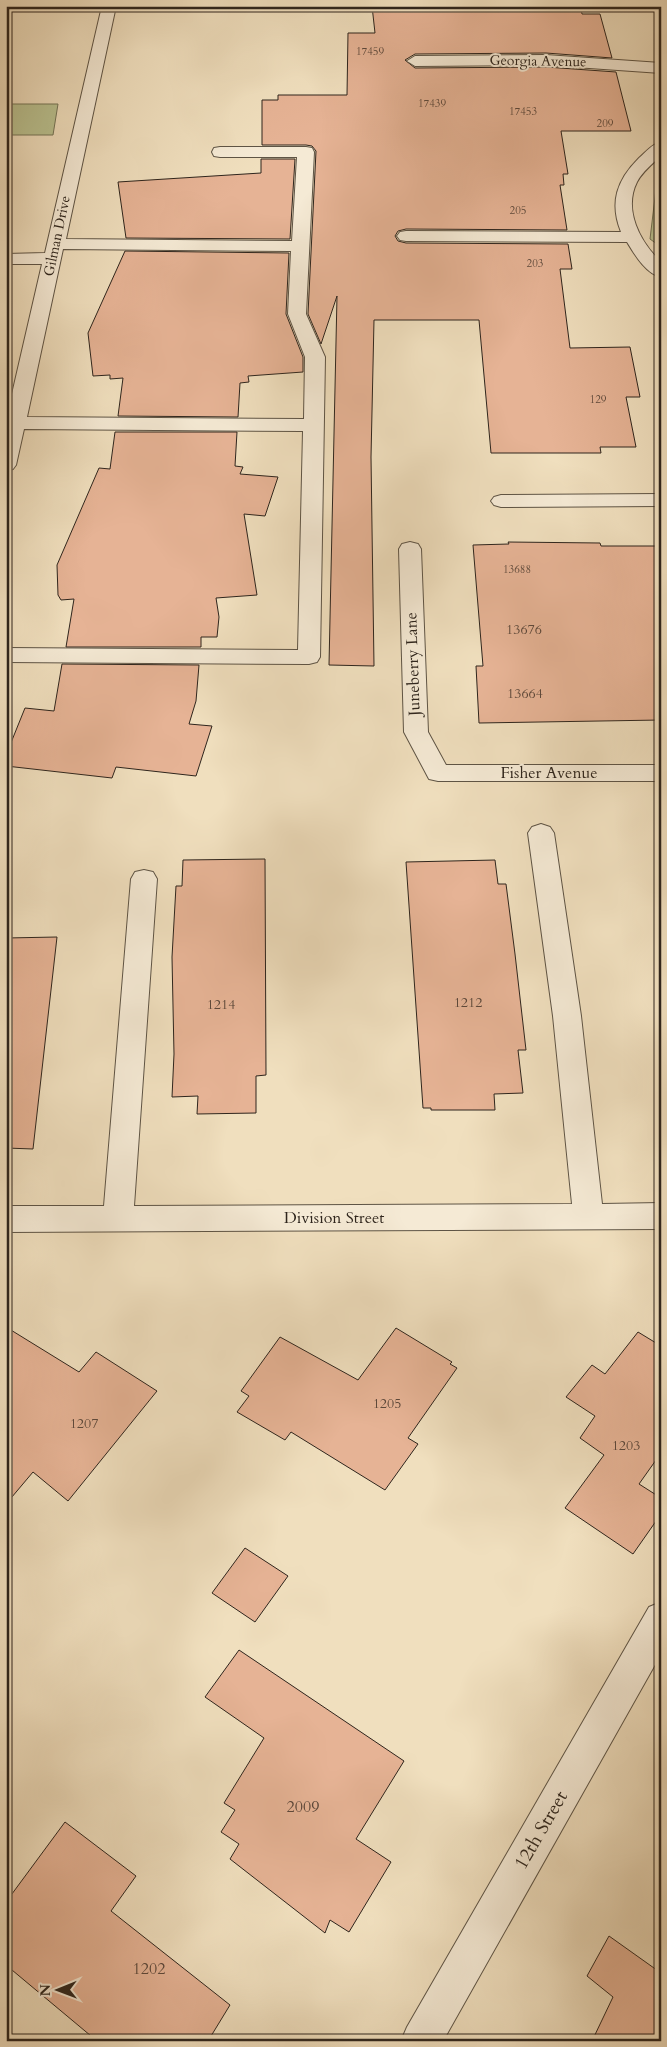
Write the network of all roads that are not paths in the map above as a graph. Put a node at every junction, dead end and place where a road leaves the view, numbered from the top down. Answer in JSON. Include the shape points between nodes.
{"nodes":[{"id":1,"x":109,"y":6,"type":"edge"},
{"id":2,"x":415,"y":61,"type":"dead end"},
{"id":3,"x":661,"y":68,"type":"edge"},
{"id":4,"x":661,"y":148,"type":"edge"},
{"id":5,"x":220,"y":152,"type":"dead end"},
{"id":6,"x":406,"y":236,"type":"dead end"},
{"id":7,"x":631,"y":237,"type":"junction"},
{"id":8,"x":300,"y":246,"type":"junction"},
{"id":9,"x":54,"y":251,"type":"junction"},
{"id":10,"x":6,"y":259,"type":"edge"},
{"id":11,"x":661,"y":272,"type":"edge"},
{"id":12,"x":17,"y":423,"type":"junction"},
{"id":13,"x":313,"y":425,"type":"junction"},
{"id":14,"x":6,"y":465,"type":"edge"},
{"id":15,"x":661,"y":500,"type":"edge"},
{"id":16,"x":500,"y":501,"type":"dead end"},
{"id":17,"x":410,"y":549,"type":"dead end"},
{"id":18,"x":6,"y":655,"type":"edge"},
{"id":19,"x":438,"y":773,"type":"joint"},
{"id":20,"x":661,"y":773,"type":"edge"},
{"id":21,"x":541,"y":833,"type":"dead end"},
{"id":22,"x":144,"y":879,"type":"dead end"},
{"id":23,"x":588,"y":1216,"type":"junction"},
{"id":24,"x":661,"y":1216,"type":"edge"},
{"id":25,"x":6,"y":1219,"type":"edge"},
{"id":26,"x":118,"y":1219,"type":"junction"},
{"id":27,"x":661,"y":1619,"type":"edge"},
{"id":28,"x":420,"y":2041,"type":"edge"}],
"edges":[{"from":1,"to":9,"type":"street","name":"Gilman Drive"},
{"from":2,"to":3,"type":"street","name":"Georgia Avenue","via":[[546,60]]},
{"from":4,"to":7,"type":"street","via":[[629,180],[622,198]]},
{"from":5,"to":8,"type":"street","via":[[306,152]]},
{"from":6,"to":7,"type":"street"},
{"from":7,"to":11,"type":"street"},
{"from":8,"to":9,"type":"street"},
{"from":8,"to":13,"type":"street","via":[[297,314],[316,357]]},
{"from":9,"to":10,"type":"street"},
{"from":9,"to":12,"type":"street","name":"Gilman Drive"},
{"from":12,"to":13,"type":"street"},
{"from":12,"to":14,"type":"street","name":"Gilman Drive"},
{"from":13,"to":18,"type":"street","via":[[308,657]]},
{"from":15,"to":16,"type":"street"},
{"from":17,"to":19,"type":"street","name":"Juneberry Lane","via":[[416,732]]},
{"from":19,"to":20,"type":"street","name":"Fisher Avenue"},
{"from":21,"to":23,"type":"street","via":[[566,1016]]},
{"from":22,"to":26,"type":"street"},
{"from":23,"to":24,"type":"street","name":"Division Street"},
{"from":23,"to":26,"type":"street","name":"Division Street"},
{"from":25,"to":26,"type":"street","name":"Division Street"},
{"from":27,"to":28,"type":"street","name":"12th Street"}]}
